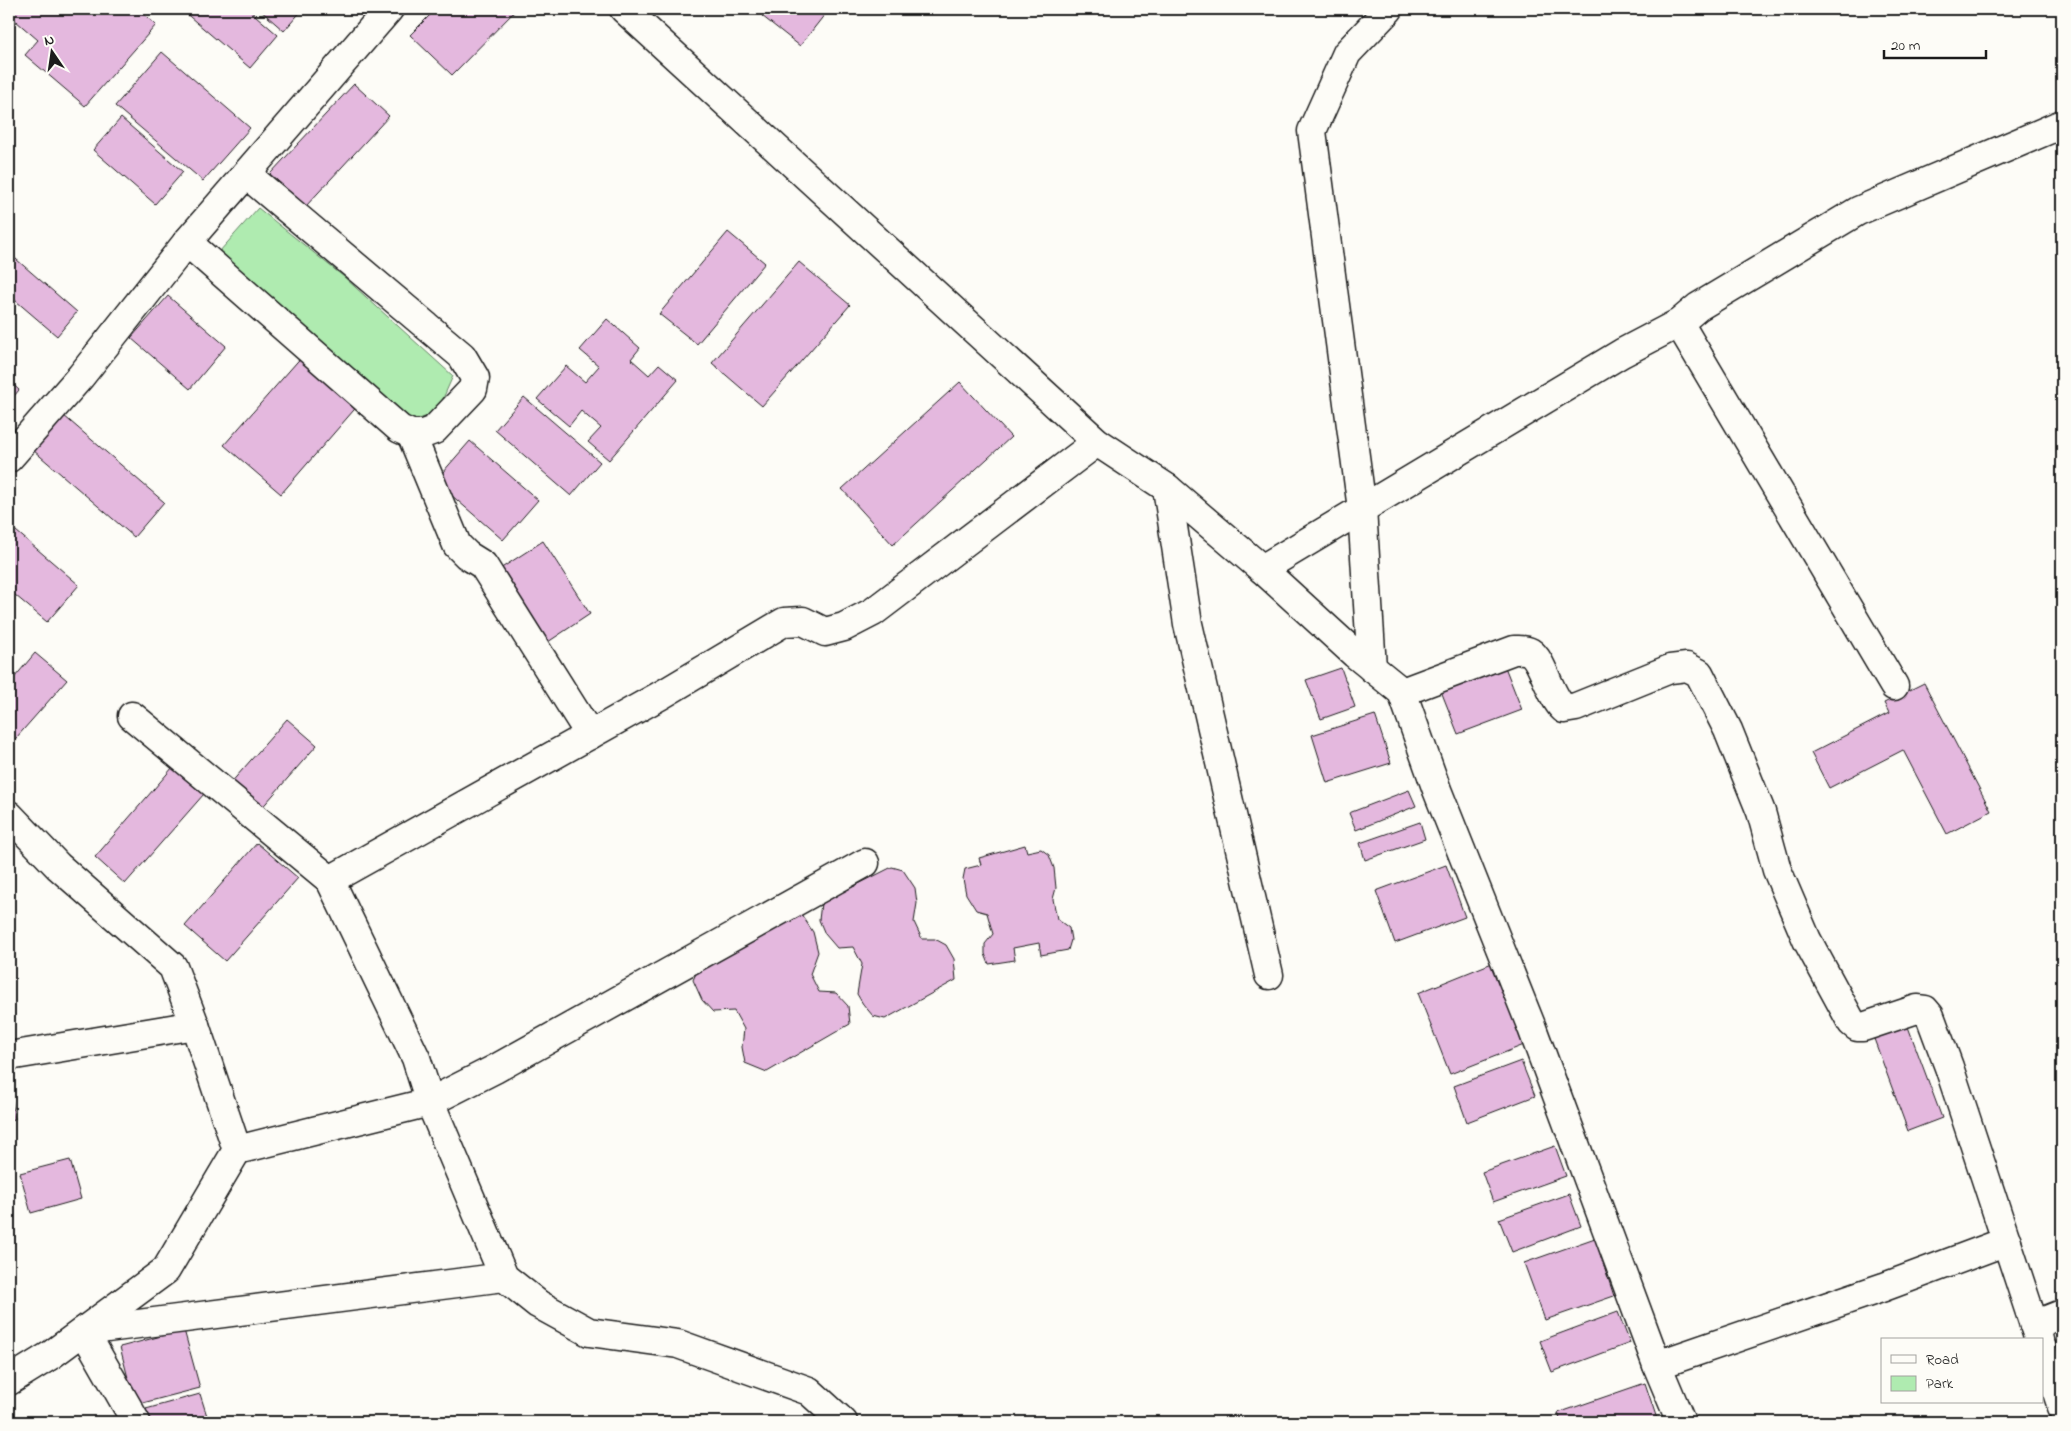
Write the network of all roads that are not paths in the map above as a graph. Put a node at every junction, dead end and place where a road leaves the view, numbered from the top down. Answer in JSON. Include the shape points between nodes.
{"nodes":[{"id":1,"x":389,"y":9,"type":"edge"},
{"id":2,"x":624,"y":9,"type":"edge"},
{"id":3,"x":1389,"y":9,"type":"edge"},
{"id":4,"x":2062,"y":124,"type":"edge"},
{"id":5,"x":246,"y":174,"type":"junction"},
{"id":6,"x":187,"y":242,"type":"junction"},
{"id":7,"x":1679,"y":322,"type":"junction"},
{"id":8,"x":411,"y":434,"type":"junction"},
{"id":9,"x":1097,"y":442,"type":"junction"},
{"id":10,"x":9,"y":458,"type":"edge"},
{"id":11,"x":1167,"y":488,"type":"junction"},
{"id":12,"x":1362,"y":509,"type":"junction"},
{"id":13,"x":1262,"y":569,"type":"junction"},
{"id":14,"x":1372,"y":668,"type":"junction"},
{"id":15,"x":1894,"y":686,"type":"dead end"},
{"id":16,"x":1402,"y":692,"type":"junction"},
{"id":17,"x":132,"y":716,"type":"dead end"},
{"id":18,"x":590,"y":735,"type":"junction"},
{"id":19,"x":9,"y":815,"type":"edge"},
{"id":20,"x":865,"y":863,"type":"dead end"},
{"id":21,"x":330,"y":880,"type":"junction"},
{"id":22,"x":1269,"y":975,"type":"dead end"},
{"id":23,"x":195,"y":1025,"type":"junction"},
{"id":24,"x":9,"y":1056,"type":"edge"},
{"id":25,"x":430,"y":1102,"type":"junction"},
{"id":26,"x":237,"y":1150,"type":"junction"},
{"id":27,"x":2006,"y":1241,"type":"junction"},
{"id":28,"x":504,"y":1276,"type":"junction"},
{"id":29,"x":2062,"y":1314,"type":"edge"},
{"id":30,"x":84,"y":1331,"type":"junction"},
{"id":31,"x":2039,"y":1338,"type":"edge"},
{"id":32,"x":2044,"y":1353,"type":"edge"},
{"id":33,"x":1657,"y":1365,"type":"junction"},
{"id":34,"x":9,"y":1381,"type":"edge"},
{"id":35,"x":2062,"y":1407,"type":"edge"},
{"id":36,"x":136,"y":1422,"type":"edge"},
{"id":37,"x":843,"y":1422,"type":"edge"},
{"id":38,"x":1681,"y":1422,"type":"edge"}],
"edges":[{"from":1,"to":5,"type":"street"},
{"from":2,"to":9,"type":"street"},
{"from":3,"to":12,"type":"street","via":[[1348,53],[1312,130]]},
{"from":4,"to":7,"type":"street","via":[[1858,211],[1698,307]]},
{"from":5,"to":6,"type":"street"},
{"from":5,"to":8,"type":"street","via":[[470,366],[476,378],[472,389],[434,430]]},
{"from":6,"to":8,"type":"street","via":[[400,429]]},
{"from":6,"to":10,"type":"street","via":[[81,376]]},
{"from":7,"to":12,"type":"street"},
{"from":7,"to":15,"type":"street"},
{"from":8,"to":18,"type":"street","via":[[458,545],[483,565]]},
{"from":9,"to":11,"type":"street"},
{"from":9,"to":18,"type":"street","via":[[873,612],[844,627],[825,632],[803,621],[784,622]]},
{"from":11,"to":13,"type":"street"},
{"from":11,"to":22,"type":"street","via":[[1188,624]]},
{"from":12,"to":13,"type":"street"},
{"from":12,"to":14,"type":"street"},
{"from":13,"to":14,"type":"street"},
{"from":14,"to":16,"type":"street"},
{"from":16,"to":27,"type":"street","via":[[1514,650],[1528,650],[1534,656],[1556,702],[1564,709],[1670,669],[1687,667],[1699,673],[1728,730],[1761,812],[1777,870],[1807,940],[1852,1023],[1864,1027],[1916,1010],[1925,1010],[1930,1016]]},
{"from":16,"to":33,"type":"street","via":[[1437,790],[1532,1028]]},
{"from":17,"to":21,"type":"street"},
{"from":18,"to":21,"type":"street"},
{"from":19,"to":23,"type":"street","via":[[58,866],[173,967]]},
{"from":20,"to":25,"type":"street"},
{"from":21,"to":25,"type":"street","via":[[416,1058]]},
{"from":23,"to":24,"type":"street"},
{"from":23,"to":26,"type":"street"},
{"from":25,"to":26,"type":"street"},
{"from":25,"to":28,"type":"street"},
{"from":26,"to":30,"type":"street","via":[[166,1270]]},
{"from":27,"to":31,"type":"street"},
{"from":27,"to":33,"type":"street","via":[[1884,1287]]},
{"from":28,"to":30,"type":"street"},
{"from":28,"to":37,"type":"street","via":[[538,1304],[589,1332],[678,1344],[809,1391]]},
{"from":29,"to":31,"type":"street"},
{"from":30,"to":34,"type":"street"},
{"from":30,"to":36,"type":"street"},
{"from":32,"to":35,"type":"street"},
{"from":33,"to":38,"type":"street"}]}
